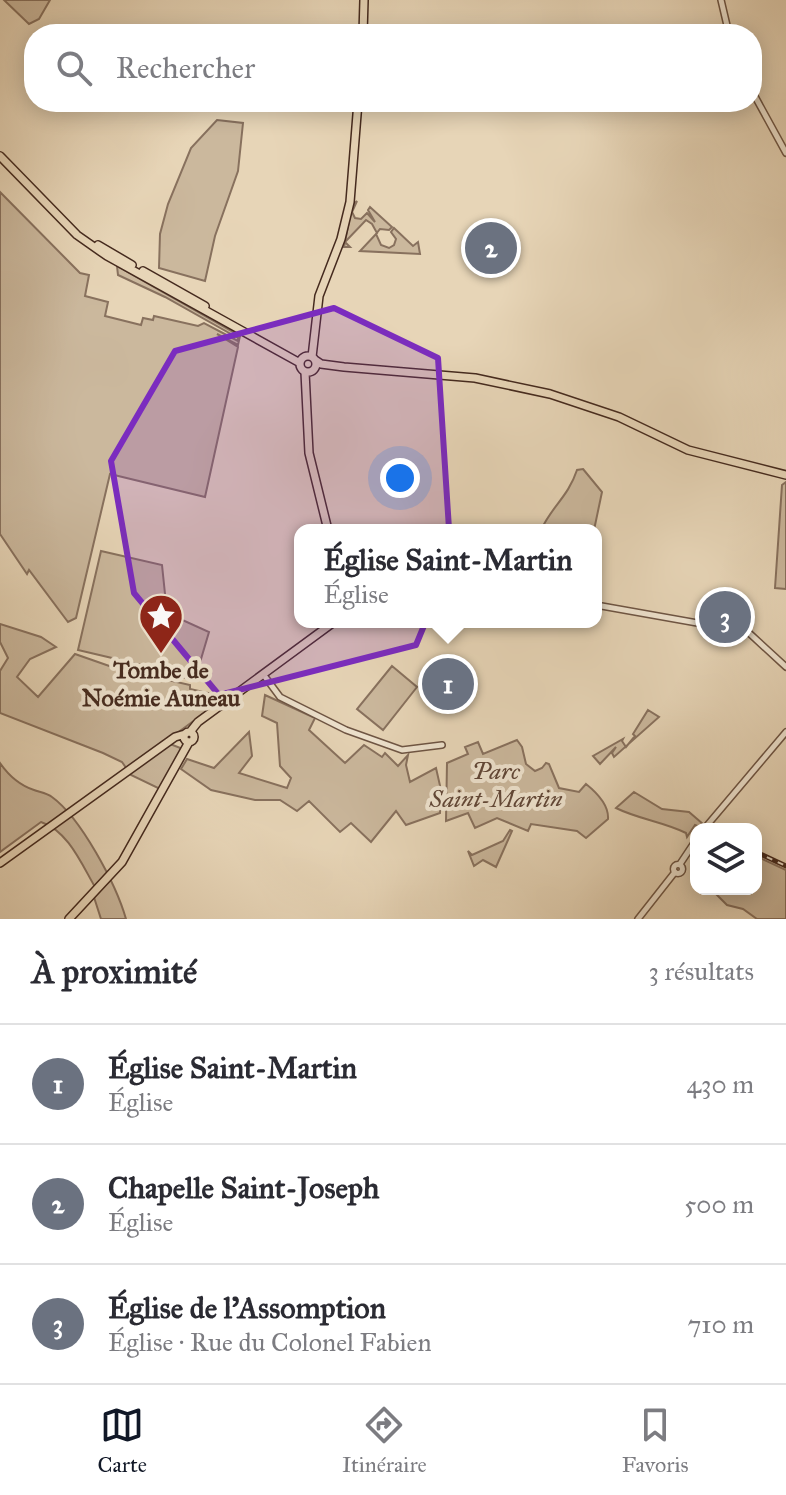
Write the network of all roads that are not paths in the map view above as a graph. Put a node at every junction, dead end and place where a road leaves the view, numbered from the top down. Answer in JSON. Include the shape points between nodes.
{"nodes":[{"id":1,"x":362,"y":0,"type":"edge"},
{"id":2,"x":721,"y":0,"type":"edge"},
{"id":3,"x":361,"y":24,"type":"edge"},
{"id":4,"x":727,"y":24,"type":"edge"},
{"id":5,"x":762,"y":109,"type":"edge"},
{"id":6,"x":356,"y":112,"type":"edge"},
{"id":7,"x":786,"y":153,"type":"edge"},
{"id":8,"x":0,"y":156,"type":"edge"},
{"id":9,"x":61,"y":217,"type":"junction"},
{"id":10,"x":116,"y":261,"type":"junction"},
{"id":11,"x":133,"y":265,"type":"junction"},
{"id":12,"x":201,"y":306,"type":"junction"},
{"id":13,"x":308,"y":363,"type":"junction"},
{"id":14,"x":786,"y":477,"type":"edge"},
{"id":15,"x":327,"y":524,"type":"edge"},
{"id":16,"x":602,"y":606,"type":"edge"},
{"id":17,"x":327,"y":628,"type":"edge"},
{"id":18,"x":786,"y":667,"type":"edge"},
{"id":19,"x":263,"y":674,"type":"junction"},
{"id":20,"x":786,"y":732,"type":"edge"},
{"id":21,"x":187,"y":737,"type":"junction"},
{"id":22,"x":442,"y":745,"type":"dead end"},
{"id":23,"x":709,"y":823,"type":"edge"},
{"id":24,"x":690,"y":849,"type":"edge"},
{"id":25,"x":0,"y":863,"type":"edge"},
{"id":26,"x":69,"y":919,"type":"edge"},
{"id":27,"x":638,"y":919,"type":"edge"}],
"edges":[{"from":1,"to":3,"type":"main road"},
{"from":2,"to":4,"type":"street"},
{"from":5,"to":7,"type":"street"},
{"from":6,"to":13,"type":"main road","via":[[350,202],[319,296]]},
{"from":8,"to":9,"type":"main road"},
{"from":9,"to":10,"type":"main road","via":[[80,238]]},
{"from":9,"to":11,"type":"main road"},
{"from":10,"to":11,"type":"main road"},
{"from":10,"to":12,"type":"main road"},
{"from":11,"to":12,"type":"main road"},
{"from":12,"to":13,"type":"main road"},
{"from":13,"to":14,"type":"main road","via":[[475,378],[550,394],[619,417],[688,450]]},
{"from":13,"to":15,"type":"main road","via":[[307,440]]},
{"from":16,"to":18,"type":"street","via":[[748,632]]},
{"from":17,"to":19,"type":"main road"},
{"from":19,"to":21,"type":"main road","via":[[198,722]]},
{"from":19,"to":22,"type":"street","via":[[280,697],[346,730],[402,750]]},
{"from":20,"to":23,"type":"street"},
{"from":21,"to":25,"type":"main road","via":[[175,737]]},
{"from":21,"to":26,"type":"main road","via":[[129,851]]},
{"from":24,"to":27,"type":"street"}]}
